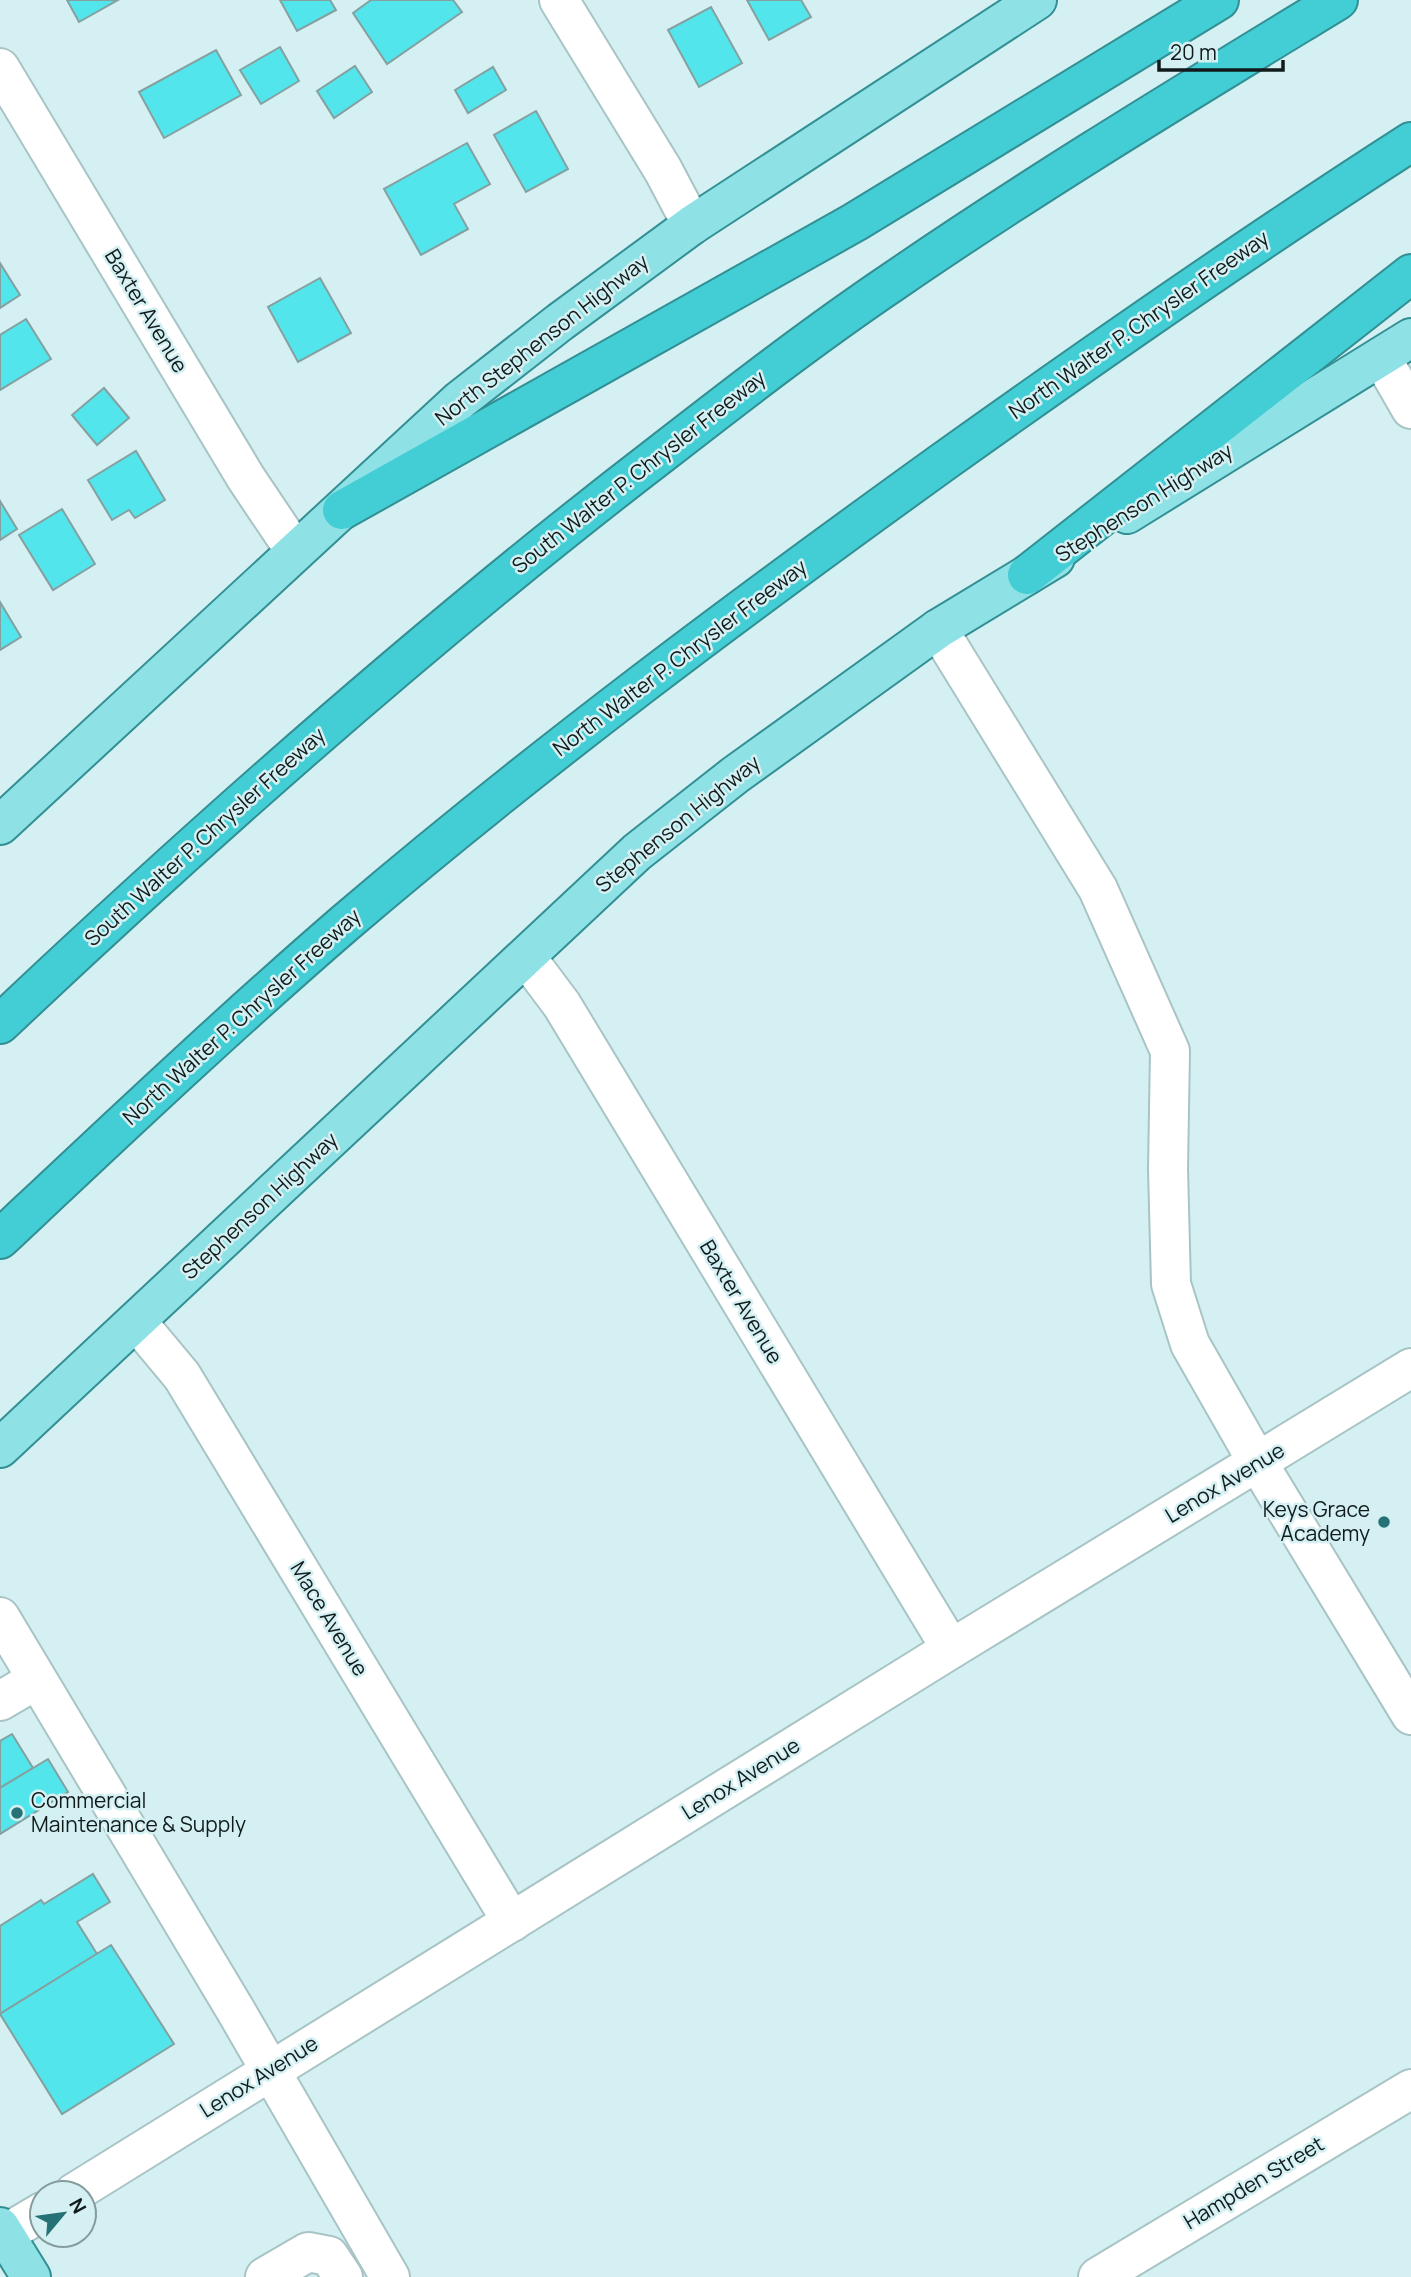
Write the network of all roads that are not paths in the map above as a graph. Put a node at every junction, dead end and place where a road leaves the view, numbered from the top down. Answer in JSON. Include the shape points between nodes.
{"nodes":[{"id":1,"x":559,"y":0,"type":"edge"},
{"id":2,"x":1037,"y":0,"type":"edge"},
{"id":3,"x":1219,"y":0,"type":"edge"},
{"id":4,"x":1338,"y":0,"type":"edge"},
{"id":5,"x":0,"y":68,"type":"edge"},
{"id":6,"x":1411,"y":142,"type":"edge"},
{"id":7,"x":692,"y":225,"type":"junction"},
{"id":8,"x":1411,"y":274,"type":"edge"},
{"id":9,"x":1396,"y":347,"type":"edge"},
{"id":10,"x":1411,"y":409,"type":"edge"},
{"id":11,"x":342,"y":510,"type":"junction"},
{"id":12,"x":295,"y":551,"type":"junction"},
{"id":13,"x":1027,"y":575,"type":"junction"},
{"id":14,"x":938,"y":629,"type":"junction"},
{"id":15,"x":0,"y":825,"type":"edge"},
{"id":16,"x":526,"y":957,"type":"junction"},
{"id":17,"x":0,"y":1024,"type":"edge"},
{"id":18,"x":0,"y":1238,"type":"edge"},
{"id":19,"x":137,"y":1322,"type":"junction"},
{"id":20,"x":1411,"y":1368,"type":"edge"},
{"id":21,"x":0,"y":1448,"type":"edge"},
{"id":22,"x":1258,"y":1463,"type":"junction"},
{"id":23,"x":0,"y":1616,"type":"edge"},
{"id":24,"x":951,"y":1649,"type":"junction"},
{"id":25,"x":36,"y":1680,"type":"junction"},
{"id":26,"x":0,"y":1702,"type":"edge"},
{"id":27,"x":1411,"y":1715,"type":"edge"},
{"id":28,"x":512,"y":1922,"type":"junction"},
{"id":29,"x":270,"y":2070,"type":"junction"},
{"id":30,"x":1411,"y":2089,"type":"edge"},
{"id":31,"x":96,"y":2179,"type":"edge"},
{"id":32,"x":28,"y":2219,"type":"edge"},
{"id":33,"x":2,"y":2233,"type":"edge"},
{"id":34,"x":31,"y":2277,"type":"edge"},
{"id":35,"x":265,"y":2277,"type":"edge"},
{"id":36,"x":343,"y":2277,"type":"edge"},
{"id":37,"x":390,"y":2277,"type":"edge"},
{"id":38,"x":1098,"y":2277,"type":"edge"}],
"edges":[{"from":1,"to":7,"type":"street"},
{"from":2,"to":7,"type":"main road","name":"North Stephenson Highway"},
{"from":3,"to":11,"type":"highway","via":[[855,222]]},
{"from":4,"to":17,"type":"highway","name":"South Walter P. Chrysler Freeway","via":[[1146,117],[892,282],[716,411],[366,692]]},
{"from":5,"to":12,"type":"street","name":"Baxter Avenue","via":[[239,467]]},
{"from":6,"to":18,"type":"highway","name":"North Walter P. Chrysler Freeway","via":[[1078,366],[743,606],[339,929]]},
{"from":7,"to":11,"type":"main road","name":"North Stephenson Highway","via":[[460,400]]},
{"from":8,"to":13,"type":"highway"},
{"from":9,"to":10,"type":"street"},
{"from":9,"to":13,"type":"main road","name":"Stephenson Highway"},
{"from":11,"to":12,"type":"main road","name":"North Stephenson Highway"},
{"from":12,"to":15,"type":"main road","name":"North Stephenson Highway"},
{"from":13,"to":14,"type":"main road","name":"Stephenson Highway"},
{"from":14,"to":16,"type":"main road","name":"Stephenson Highway","via":[[735,775],[637,852]]},
{"from":14,"to":22,"type":"street","via":[[1098,889],[1170,1051],[1171,1284],[1190,1344]]},
{"from":16,"to":19,"type":"main road","name":"Stephenson Highway"},
{"from":16,"to":24,"type":"street","name":"Baxter Avenue","via":[[566,1012]]},
{"from":19,"to":21,"type":"main road","name":"Stephenson Highway"},
{"from":19,"to":28,"type":"street","name":"Mace Avenue","via":[[182,1376]]},
{"from":20,"to":22,"type":"street","name":"Lenox Avenue"},
{"from":22,"to":24,"type":"street","name":"Lenox Avenue"},
{"from":22,"to":27,"type":"street"},
{"from":23,"to":25,"type":"street"},
{"from":24,"to":28,"type":"street","name":"Lenox Avenue"},
{"from":25,"to":26,"type":"street"},
{"from":25,"to":29,"type":"street"},
{"from":28,"to":29,"type":"street","name":"Lenox Avenue"},
{"from":29,"to":31,"type":"street","name":"Lenox Avenue"},
{"from":29,"to":37,"type":"street"},
{"from":30,"to":38,"type":"street","name":"Hampden Street"},
{"from":32,"to":33,"type":"street"},
{"from":33,"to":34,"type":"main road"},
{"from":35,"to":36,"type":"street","via":[[308,2252],[329,2256]]}]}
